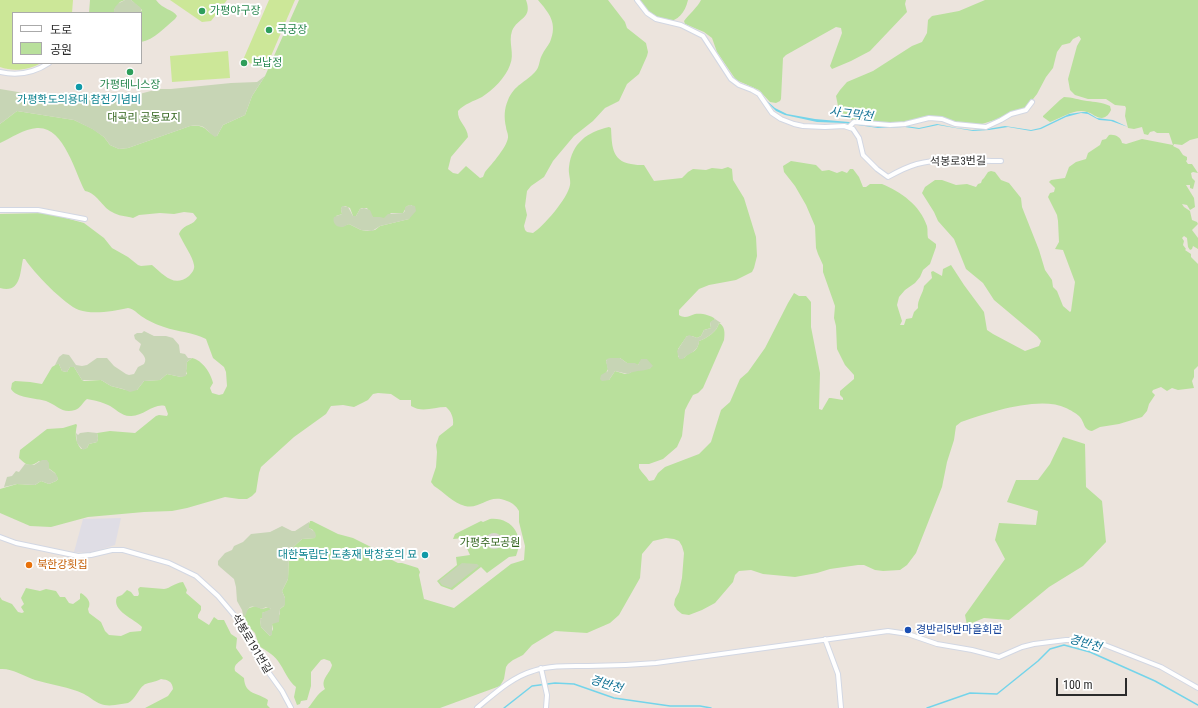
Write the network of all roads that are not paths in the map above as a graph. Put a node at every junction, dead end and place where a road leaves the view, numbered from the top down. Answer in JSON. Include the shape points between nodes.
{"nodes":[{"id":1,"x":637,"y":0,"type":"edge"},
{"id":2,"x":47,"y":64,"type":"edge"},
{"id":3,"x":0,"y":72,"type":"edge"},
{"id":4,"x":1032,"y":102,"type":"dead end"},
{"id":5,"x":849,"y":127,"type":"junction"},
{"id":6,"x":1001,"y":161,"type":"dead end"},
{"id":7,"x":0,"y":210,"type":"edge"},
{"id":8,"x":85,"y":219,"type":"dead end"},
{"id":9,"x":0,"y":537,"type":"edge"},
{"id":10,"x":826,"y":639,"type":"junction"},
{"id":11,"x":541,"y":668,"type":"junction"},
{"id":12,"x":1198,"y":688,"type":"edge"},
{"id":13,"x":291,"y":708,"type":"edge"},
{"id":14,"x":477,"y":708,"type":"edge"},
{"id":15,"x":546,"y":708,"type":"edge"},
{"id":16,"x":841,"y":708,"type":"edge"}],
"edges":[{"from":1,"to":5,"type":"street","via":[[647,13],[659,20],[681,25],[703,36],[731,79],[759,94],[780,119],[808,126]]},
{"from":2,"to":3,"type":"street","via":[[24,74]]},
{"from":4,"to":5,"type":"street","via":[[1026,110],[1011,114],[986,127],[929,118],[890,125],[854,122]]},
{"from":5,"to":6,"type":"street","name":"석봉로3번길","via":[[857,132],[863,155],[888,177],[910,166],[932,162]]},
{"from":7,"to":8,"type":"street","via":[[38,210]]},
{"from":9,"to":13,"type":"street","name":"석봉로191번길","via":[[16,543],[78,556],[123,550],[169,563],[196,576],[218,596],[240,622],[256,655]]},
{"from":10,"to":11,"type":"street","via":[[656,663]]},
{"from":10,"to":12,"type":"street","via":[[894,631],[938,644],[999,656],[1034,644],[1092,640],[1160,668]]},
{"from":10,"to":16,"type":"street","via":[[838,674]]},
{"from":11,"to":14,"type":"street","via":[[516,679]]},
{"from":11,"to":15,"type":"street","via":[[547,695]]}]}
